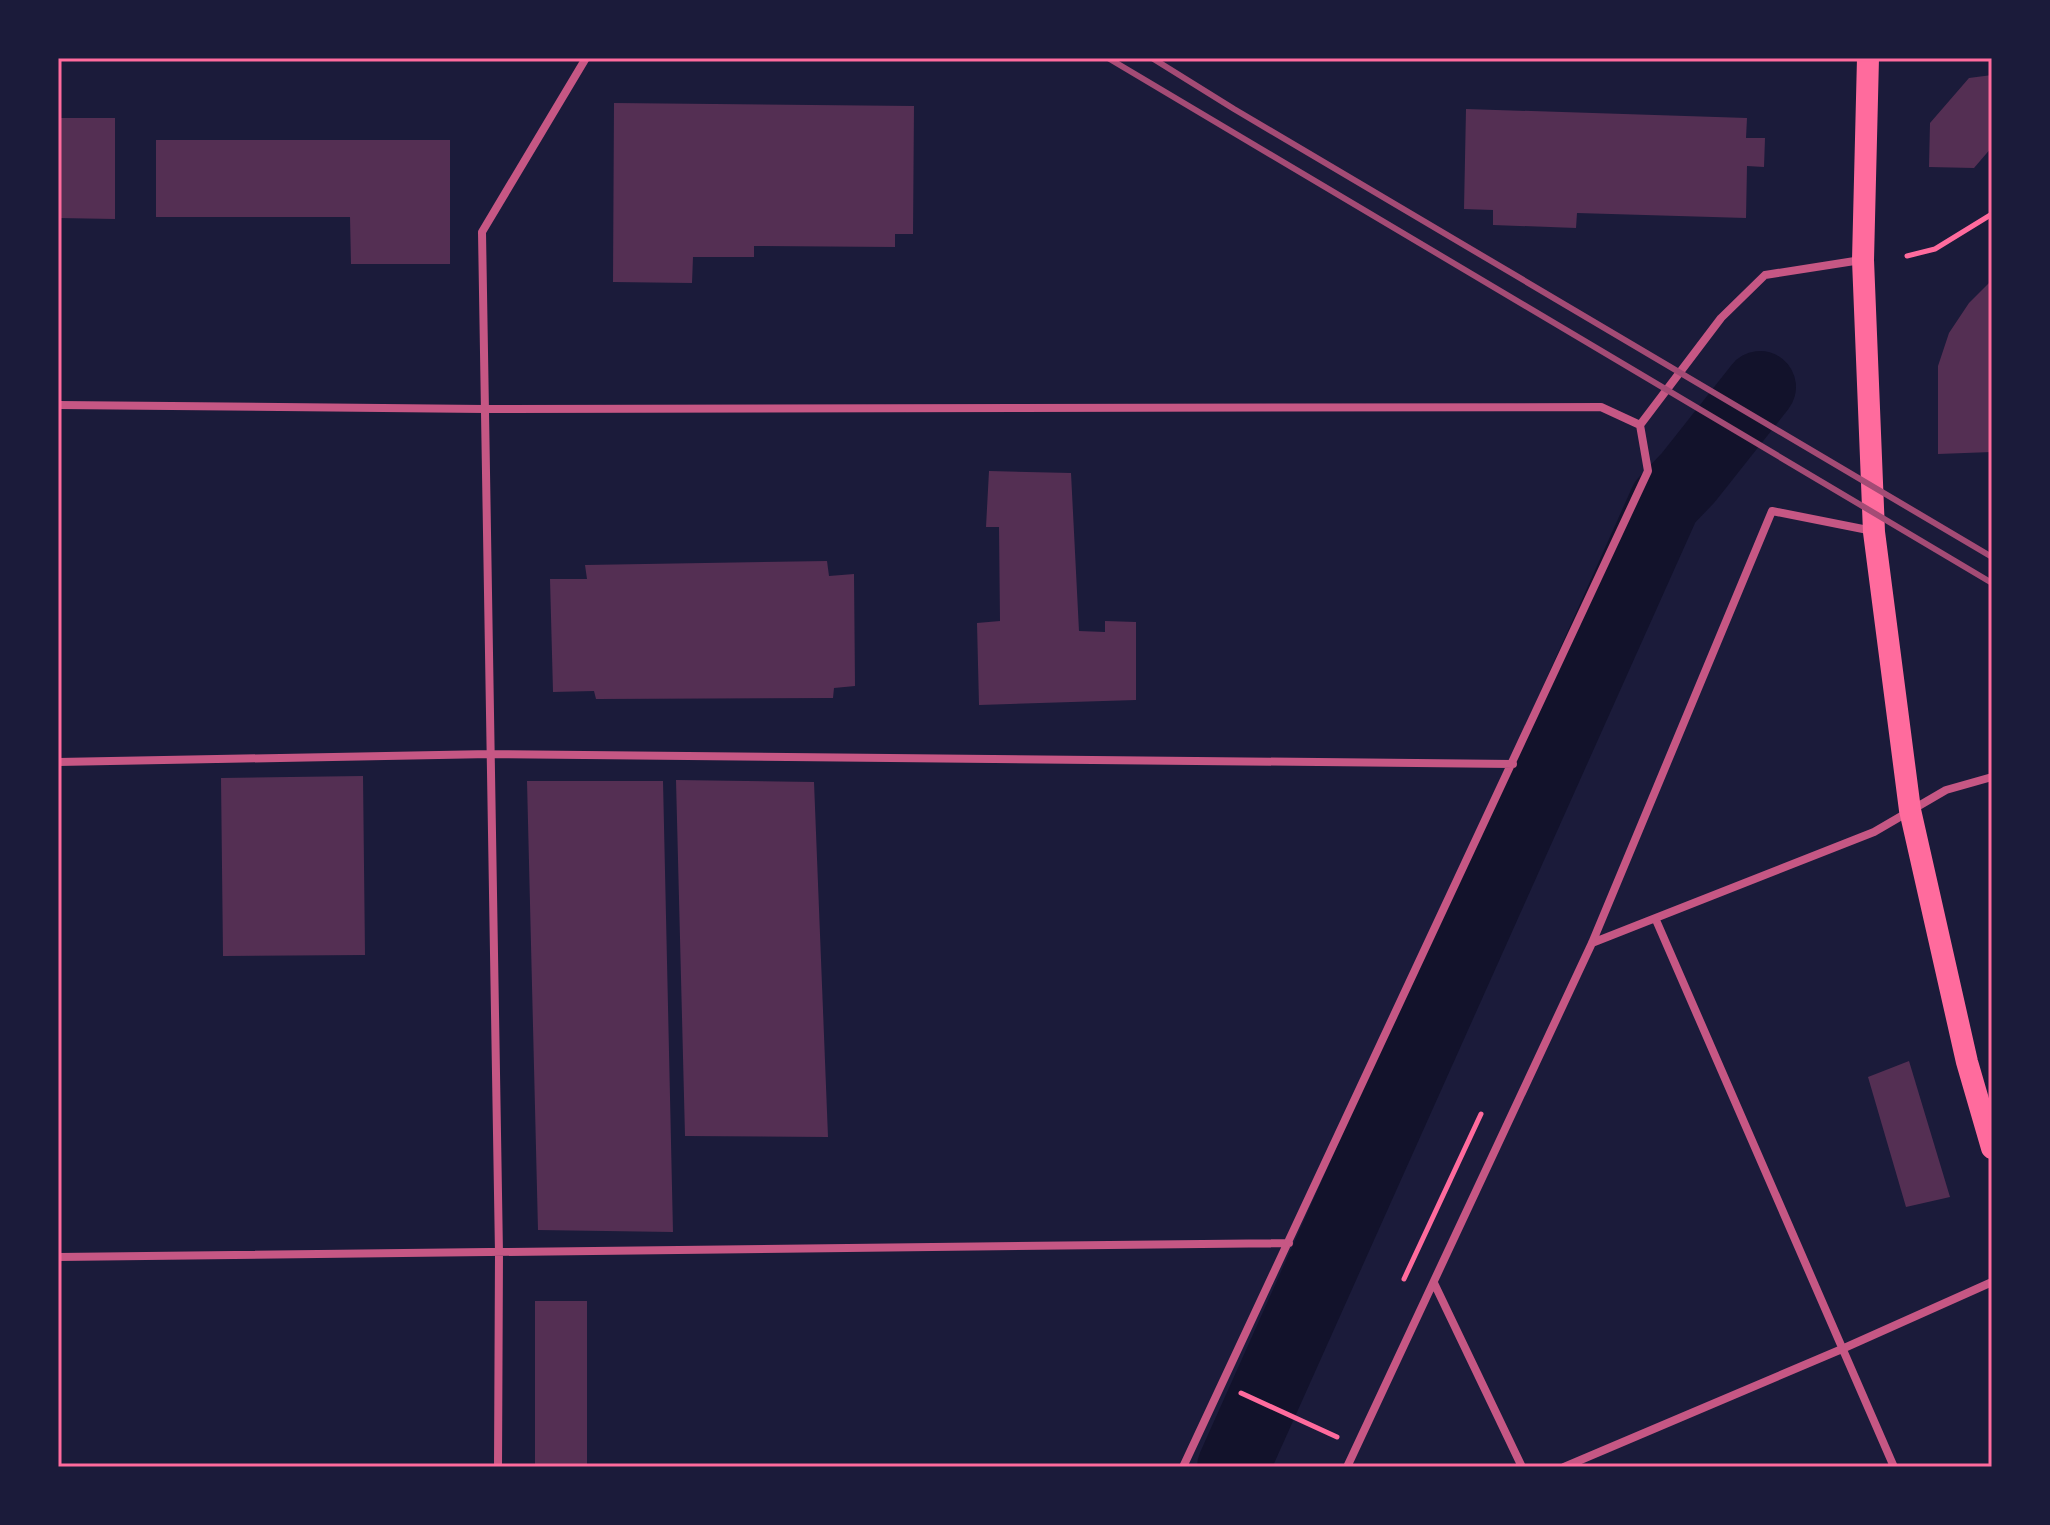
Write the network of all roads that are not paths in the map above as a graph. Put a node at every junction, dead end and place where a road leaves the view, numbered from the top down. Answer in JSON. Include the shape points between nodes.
{"nodes":[{"id":1,"x":586,"y":58,"type":"edge"},
{"id":2,"x":1868,"y":58,"type":"edge"},
{"id":3,"x":1863,"y":260,"type":"junction"},
{"id":4,"x":58,"y":405,"type":"edge"},
{"id":5,"x":485,"y":409,"type":"junction"},
{"id":6,"x":1640,"y":425,"type":"junction"},
{"id":7,"x":1874,"y":532,"type":"junction"},
{"id":8,"x":491,"y":754,"type":"junction"},
{"id":9,"x":58,"y":762,"type":"edge"},
{"id":10,"x":1513,"y":764,"type":"junction"},
{"id":11,"x":1992,"y":777,"type":"edge"},
{"id":12,"x":1910,"y":810,"type":"junction"},
{"id":13,"x":1656,"y":920,"type":"junction"},
{"id":14,"x":1592,"y":943,"type":"junction"},
{"id":15,"x":1992,"y":1148,"type":"edge"},
{"id":16,"x":1289,"y":1243,"type":"junction"},
{"id":17,"x":499,"y":1253,"type":"junction"},
{"id":18,"x":58,"y":1257,"type":"edge"},
{"id":19,"x":1992,"y":1282,"type":"edge"},
{"id":20,"x":1434,"y":1283,"type":"junction"},
{"id":21,"x":1842,"y":1349,"type":"junction"},
{"id":22,"x":498,"y":1467,"type":"edge"},
{"id":23,"x":1183,"y":1467,"type":"edge"},
{"id":24,"x":1347,"y":1467,"type":"edge"},
{"id":25,"x":1522,"y":1467,"type":"edge"},
{"id":26,"x":1564,"y":1467,"type":"edge"},
{"id":27,"x":1894,"y":1467,"type":"edge"}],
"edges":[{"from":1,"to":5,"type":"street","via":[[482,232]]},
{"from":2,"to":3,"type":"highway"},
{"from":3,"to":6,"type":"street","via":[[1765,275],[1721,318]]},
{"from":3,"to":7,"type":"highway"},
{"from":4,"to":5,"type":"street"},
{"from":5,"to":6,"type":"street","via":[[1601,407]]},
{"from":5,"to":8,"type":"street"},
{"from":6,"to":10,"type":"street","via":[[1648,471]]},
{"from":7,"to":12,"type":"highway"},
{"from":7,"to":14,"type":"street","via":[[1772,511]]},
{"from":8,"to":9,"type":"street"},
{"from":8,"to":10,"type":"street"},
{"from":8,"to":17,"type":"street"},
{"from":10,"to":16,"type":"street"},
{"from":11,"to":12,"type":"street","via":[[1946,790]]},
{"from":12,"to":13,"type":"street","via":[[1874,832]]},
{"from":12,"to":15,"type":"highway","via":[[1967,1062]]},
{"from":13,"to":14,"type":"street"},
{"from":13,"to":21,"type":"street"},
{"from":14,"to":20,"type":"street"},
{"from":16,"to":17,"type":"street"},
{"from":16,"to":23,"type":"street"},
{"from":17,"to":18,"type":"street"},
{"from":17,"to":22,"type":"street"},
{"from":19,"to":21,"type":"street"},
{"from":20,"to":24,"type":"street"},
{"from":20,"to":25,"type":"street"},
{"from":21,"to":26,"type":"street"},
{"from":21,"to":27,"type":"street"}]}
